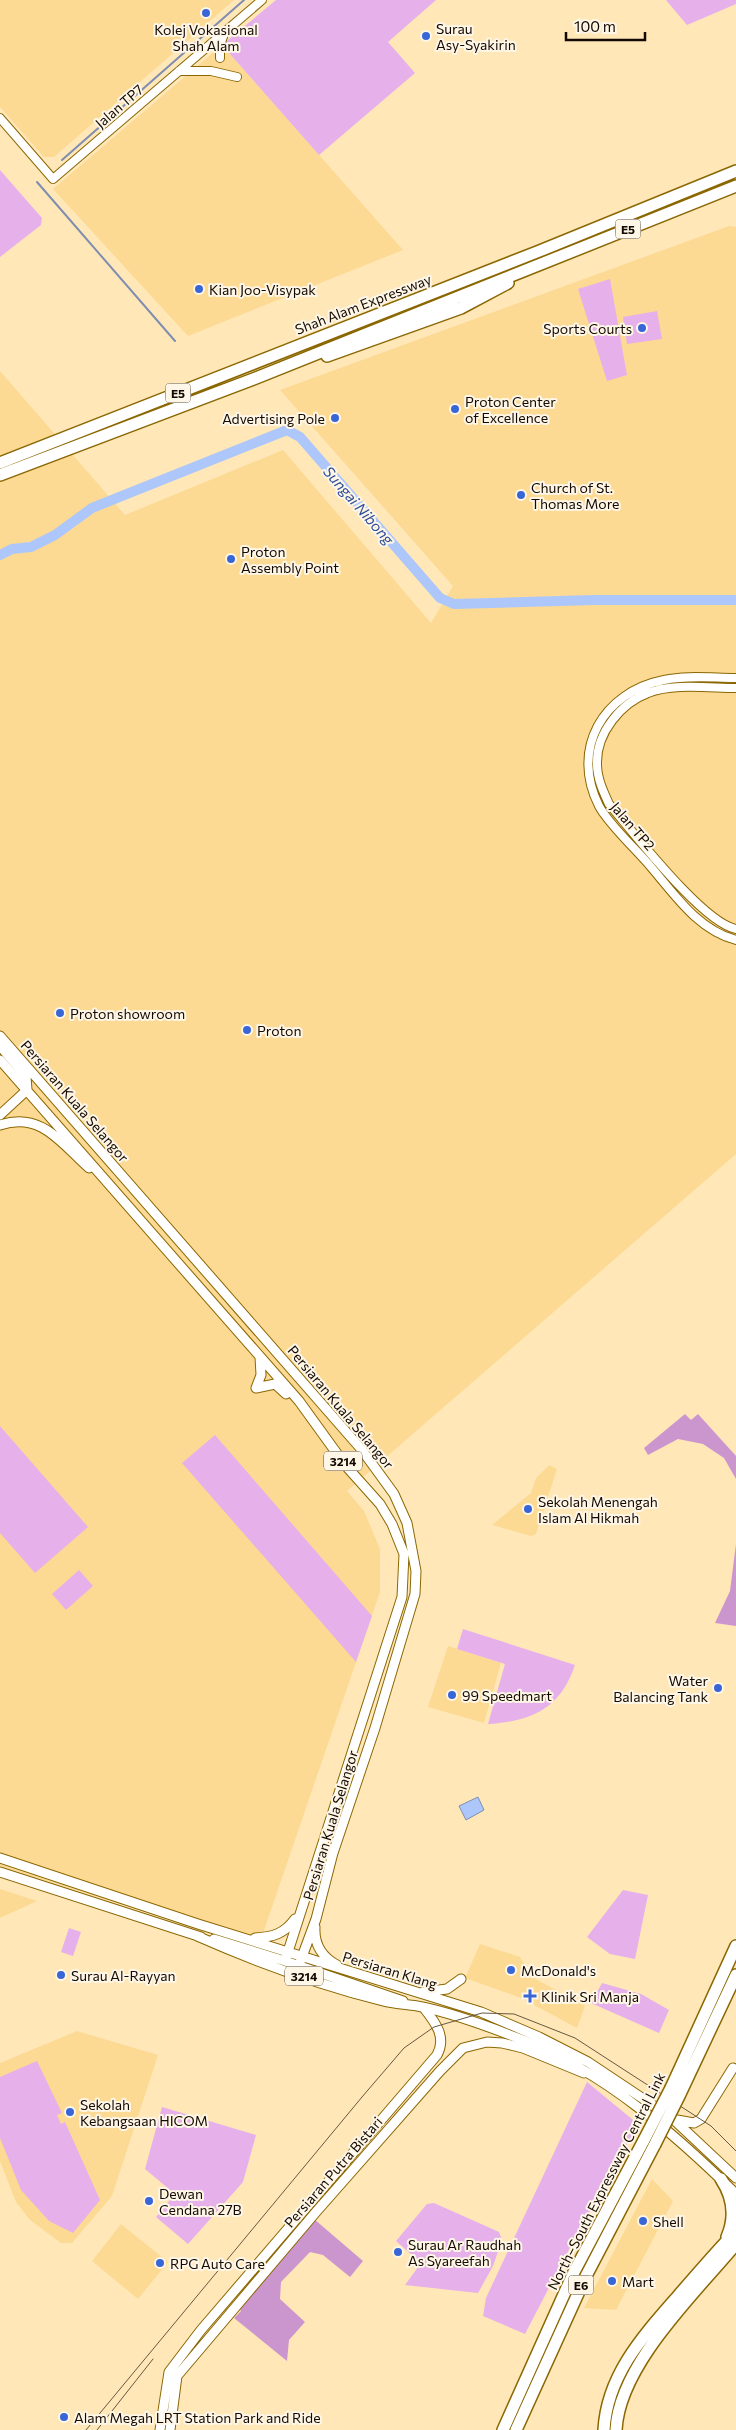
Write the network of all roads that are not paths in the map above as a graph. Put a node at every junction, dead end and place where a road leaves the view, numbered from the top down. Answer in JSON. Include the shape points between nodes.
{"nodes":[{"id":1,"x":262,"y":0,"type":"edge"},
{"id":2,"x":224,"y":32,"type":"junction"},
{"id":3,"x":220,"y":58,"type":"dead end"},
{"id":4,"x":179,"y":71,"type":"junction"},
{"id":5,"x":237,"y":77,"type":"dead end"},
{"id":6,"x":0,"y":118,"type":"edge"},
{"id":7,"x":736,"y":171,"type":"edge"},
{"id":8,"x":736,"y":186,"type":"edge"},
{"id":9,"x":0,"y":462,"type":"edge"},
{"id":10,"x":0,"y":475,"type":"edge"},
{"id":11,"x":736,"y":678,"type":"edge"},
{"id":12,"x":736,"y":688,"type":"edge"},
{"id":13,"x":736,"y":930,"type":"edge"},
{"id":14,"x":736,"y":940,"type":"edge"},
{"id":15,"x":0,"y":1036,"type":"edge"},
{"id":16,"x":0,"y":1046,"type":"edge"},
{"id":17,"x":0,"y":1060,"type":"edge"},
{"id":18,"x":27,"y":1090,"type":"junction"},
{"id":19,"x":0,"y":1115,"type":"edge"},
{"id":20,"x":0,"y":1125,"type":"edge"},
{"id":21,"x":119,"y":1195,"type":"junction"},
{"id":22,"x":259,"y":1355,"type":"junction"},
{"id":23,"x":346,"y":1466,"type":"junction"},
{"id":24,"x":0,"y":1858,"type":"edge"},
{"id":25,"x":0,"y":1872,"type":"edge"},
{"id":26,"x":299,"y":1913,"type":"junction"},
{"id":27,"x":316,"y":1919,"type":"junction"},
{"id":28,"x":197,"y":1936,"type":"junction"},
{"id":29,"x":250,"y":1939,"type":"junction"},
{"id":30,"x":736,"y":1946,"type":"edge"},
{"id":31,"x":286,"y":1956,"type":"junction"},
{"id":32,"x":301,"y":1961,"type":"junction"},
{"id":33,"x":347,"y":1972,"type":"junction"},
{"id":34,"x":736,"y":1975,"type":"edge"},
{"id":35,"x":461,"y":1979,"type":"dead end"},
{"id":36,"x":420,"y":1992,"type":"junction"},
{"id":37,"x":419,"y":2007,"type":"junction"},
{"id":38,"x":733,"y":2068,"type":"dead end"},
{"id":39,"x":589,"y":2074,"type":"junction"},
{"id":40,"x":675,"y":2091,"type":"junction"},
{"id":41,"x":672,"y":2118,"type":"junction"},
{"id":42,"x":649,"y":2142,"type":"junction"},
{"id":43,"x":736,"y":2178,"type":"edge"},
{"id":44,"x":721,"y":2179,"type":"junction"},
{"id":45,"x":736,"y":2194,"type":"edge"},
{"id":46,"x":736,"y":2231,"type":"edge"},
{"id":47,"x":736,"y":2244,"type":"edge"},
{"id":48,"x":720,"y":2249,"type":"junction"},
{"id":49,"x":736,"y":2251,"type":"edge"},
{"id":50,"x":722,"y":2261,"type":"junction"},
{"id":51,"x":160,"y":2430,"type":"edge"},
{"id":52,"x":170,"y":2430,"type":"edge"},
{"id":53,"x":503,"y":2430,"type":"edge"},
{"id":54,"x":516,"y":2430,"type":"edge"},
{"id":55,"x":604,"y":2430,"type":"edge"},
{"id":56,"x":616,"y":2430,"type":"edge"}],
"edges":[{"from":1,"to":2,"type":"street","name":"Jalan TP7"},
{"from":2,"to":3,"type":"street"},
{"from":2,"to":4,"type":"street","name":"Jalan TP7"},
{"from":4,"to":5,"type":"street","via":[[211,71]]},
{"from":4,"to":6,"type":"street","name":"Jalan TP7","via":[[53,179]]},
{"from":7,"to":9,"type":"highway","name":"Shah Alam Expressway","number":"E5"},
{"from":8,"to":10,"type":"highway","name":"Shah Alam Expressway","number":"E5","via":[[256,378]]},
{"from":11,"to":14,"type":"street","name":"Jalan TP2","via":[[666,679],[630,692],[605,712],[591,740],[588,772],[600,809],[694,916],[722,936]]},
{"from":12,"to":13,"type":"street","name":"Jalan TP2","via":[[665,688],[648,692],[615,716],[601,742],[597,762],[600,784],[609,804],[702,910],[726,928]]},
{"from":15,"to":27,"type":"main road","name":"Persiaran Kuala Selangor","number":"3214","via":[[362,1450],[394,1494],[407,1522],[416,1571],[415,1594],[333,1853]]},
{"from":16,"to":18,"type":"main road","via":[[26,1076]]},
{"from":17,"to":18,"type":"main road","name":"Persiaran Kuala Selangor","number":"3214"},
{"from":18,"to":19,"type":"main road"},
{"from":18,"to":21,"type":"main road","name":"Persiaran Kuala Selangor","number":"3214"},
{"from":20,"to":21,"type":"main road","via":[[13,1120],[28,1120],[44,1128]]},
{"from":21,"to":22,"type":"main road","name":"Persiaran Kuala Selangor","number":"3214"},
{"from":22,"to":23,"type":"main road","name":"Persiaran Kuala Selangor","number":"3214","via":[[299,1401]]},
{"from":22,"to":23,"type":"main road","via":[[261,1375],[256,1388],[270,1383],[280,1388],[314,1433]]},
{"from":23,"to":26,"type":"main road","name":"Persiaran Kuala Selangor","number":"3214","via":[[380,1504],[392,1524],[404,1554],[403,1590]]},
{"from":24,"to":29,"type":"main road","name":"Persiaran Klang","number":"3214"},
{"from":25,"to":28,"type":"main road","name":"Persiaran Klang","number":"3214"},
{"from":26,"to":29,"type":"main road","via":[[287,1930]]},
{"from":26,"to":31,"type":"main road","name":"Persiaran Kuala Selangor","number":"3214"},
{"from":27,"to":32,"type":"main road","name":"Persiaran Kuala Selangor","number":"3214"},
{"from":27,"to":33,"type":"main road","via":[[314,1936],[318,1947]]},
{"from":28,"to":31,"type":"main road","name":"Persiaran Klang"},
{"from":28,"to":37,"type":"main road","name":"Persiaran Klang","number":"3214","via":[[246,1957],[358,1994]]},
{"from":29,"to":31,"type":"main road","name":"Persiaran Klang","number":"3214"},
{"from":30,"to":40,"type":"highway","name":"North–South Expressway Central Link","number":"E6"},
{"from":31,"to":32,"type":"main road","name":"Persiaran Klang"},
{"from":32,"to":33,"type":"main road","name":"Persiaran Klang","number":"3214"},
{"from":32,"to":37,"type":"main road"},
{"from":33,"to":36,"type":"main road","name":"Persiaran Klang","number":"3214"},
{"from":34,"to":40,"type":"highway","name":"North–South Expressway Central Link","number":"E6"},
{"from":35,"to":36,"type":"main road","via":[[447,1989]]},
{"from":36,"to":41,"type":"main road","name":"Persiaran Klang","number":"3214","via":[[481,2012],[562,2048]]},
{"from":37,"to":39,"type":"main road","name":"Persiaran Klang","number":"3214","via":[[526,2042]]},
{"from":37,"to":51,"type":"main road","name":"Persiaran Putra Bistari","via":[[441,2034],[441,2048],[437,2056],[208,2322],[169,2372]]},
{"from":38,"to":41,"type":"main road","via":[[701,2119],[686,2123]]},
{"from":39,"to":44,"type":"main road","name":"Persiaran Klang","number":"3214","via":[[626,2099]]},
{"from":39,"to":52,"type":"main road","name":"Persiaran Putra Bistari","via":[[502,2043],[480,2043],[463,2048],[329,2197],[177,2376]]},
{"from":40,"to":42,"type":"highway","name":"North–South Expressway Central Link","number":"E6","bridge":true},
{"from":41,"to":43,"type":"main road","name":"Persiaran Klang","number":"3214"},
{"from":42,"to":53,"type":"highway","name":"North–South Expressway Central Link","number":"E6","via":[[574,2272]]},
{"from":42,"to":54,"type":"highway","name":"North–South Expressway Central Link","number":"E6"},
{"from":44,"to":45,"type":"main road","name":"Persiaran Klang","number":"3214"},
{"from":44,"to":48,"type":"highway","via":[[733,2209],[730,2230]]},
{"from":46,"to":48,"type":"highway"},
{"from":47,"to":50,"type":"highway"},
{"from":48,"to":55,"type":"highway","via":[[652,2326],[626,2361],[607,2404]]},
{"from":49,"to":50,"type":"highway"},
{"from":50,"to":56,"type":"highway","via":[[637,2366],[623,2397]]}]}
